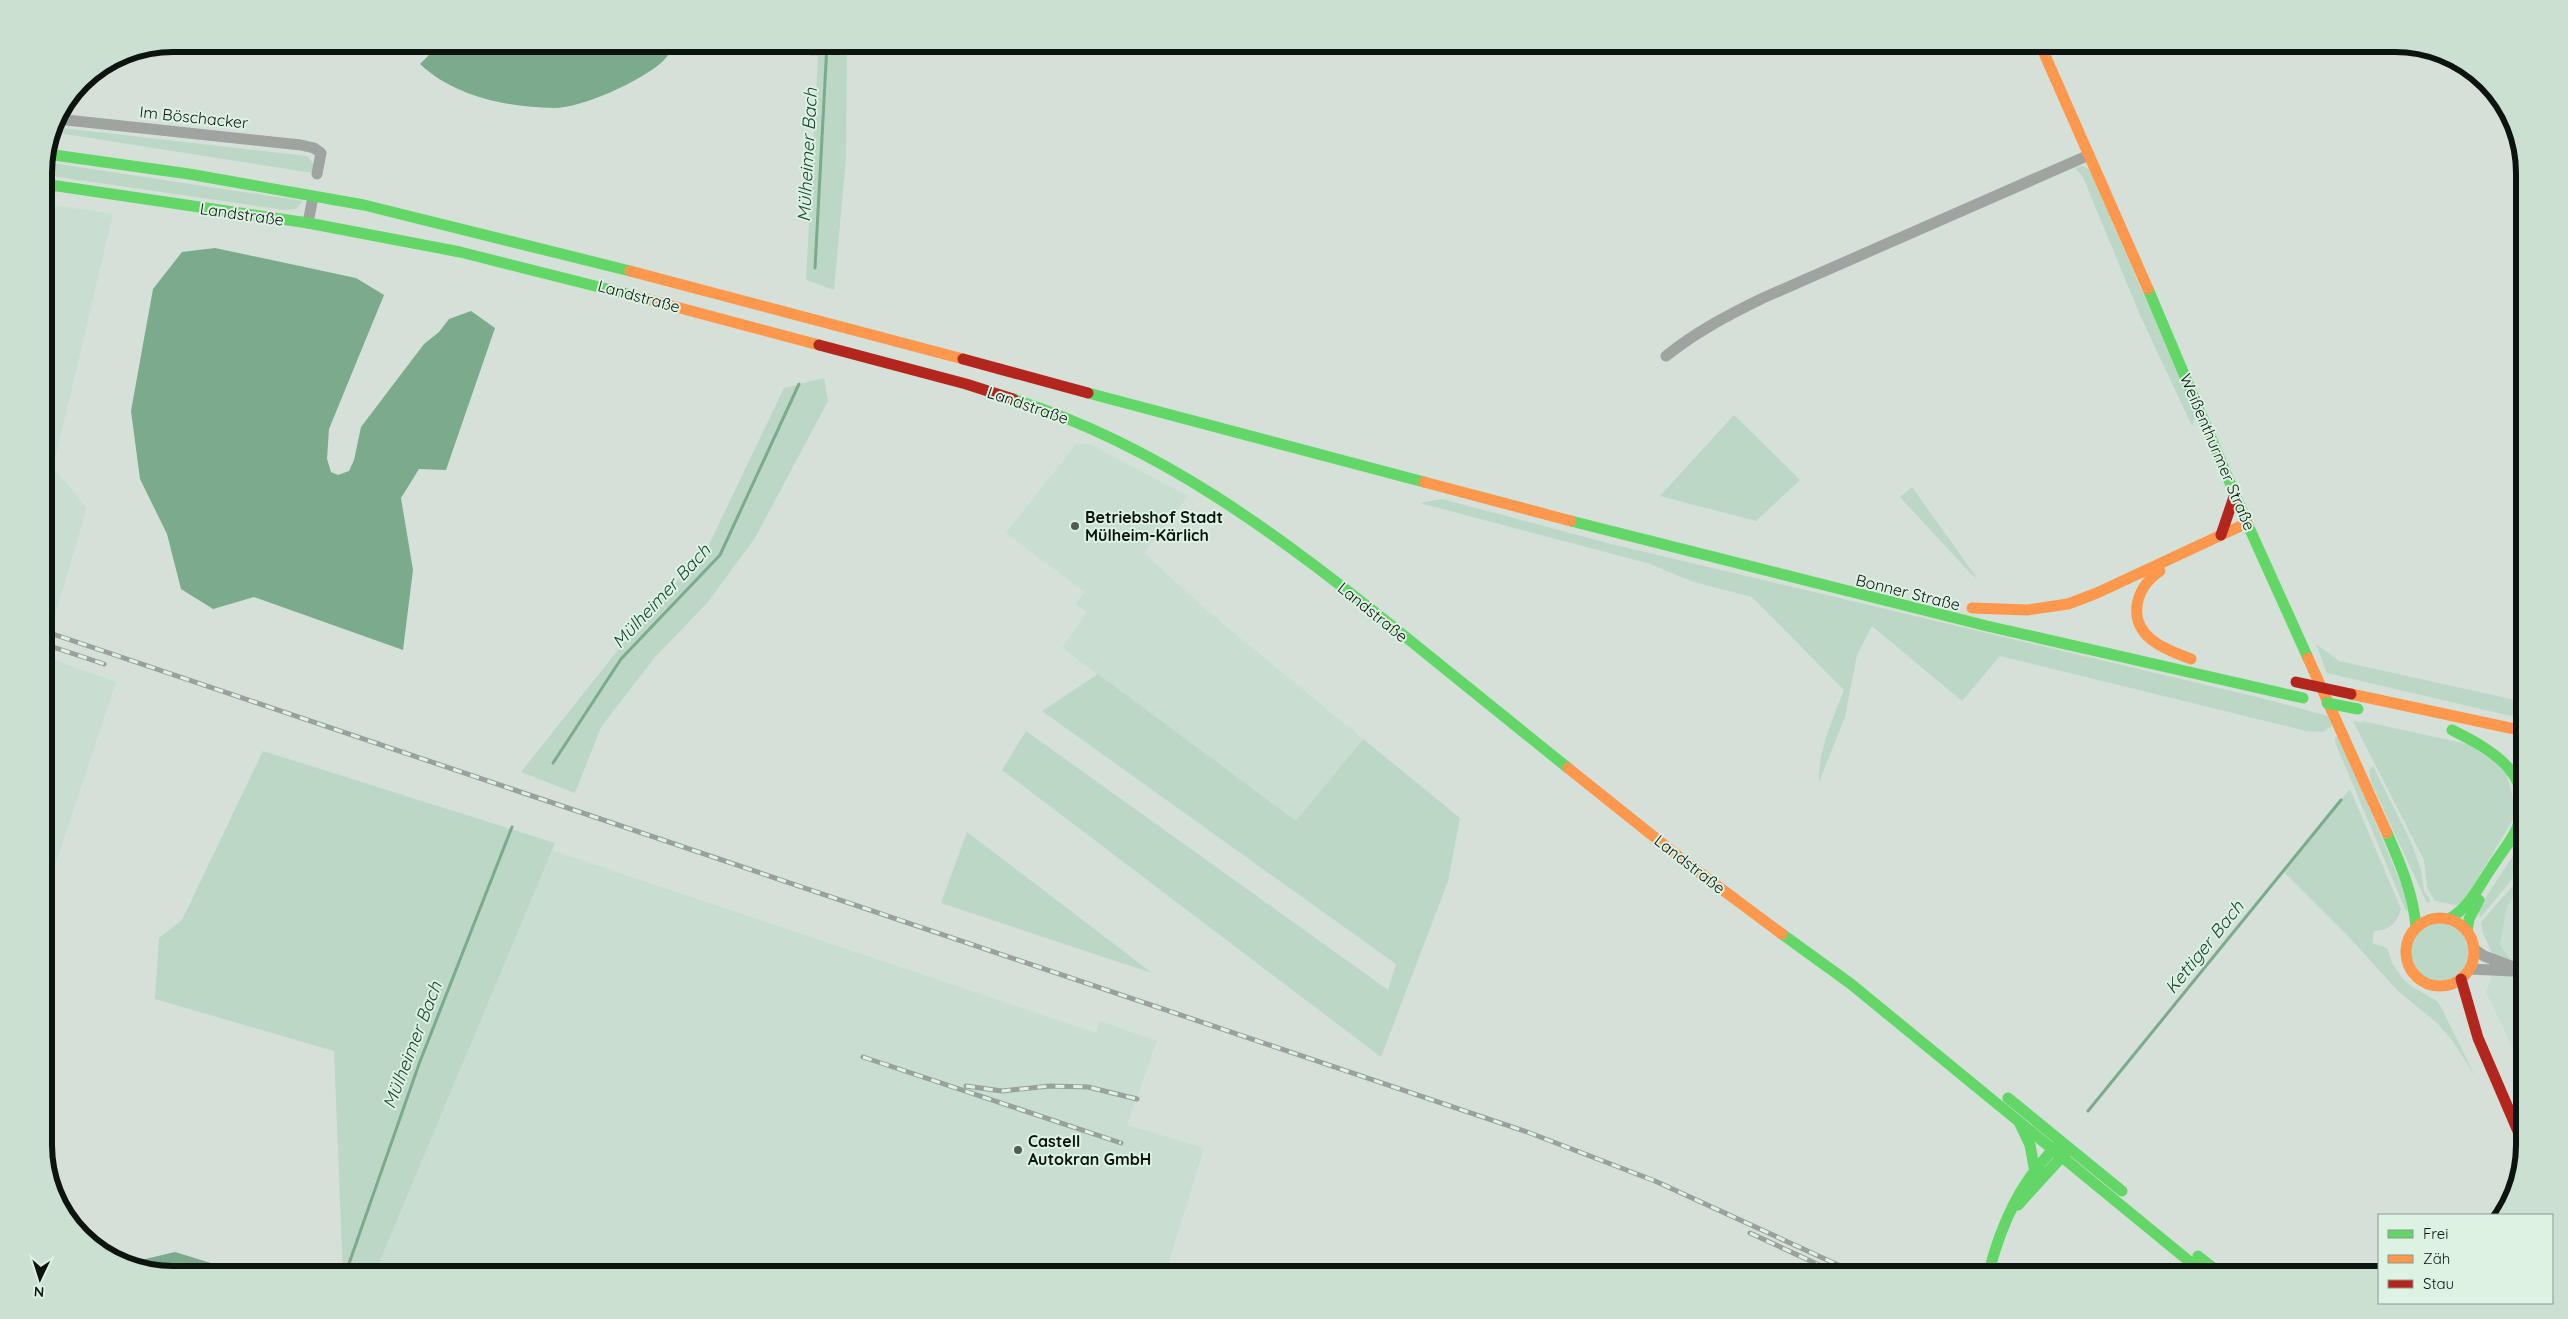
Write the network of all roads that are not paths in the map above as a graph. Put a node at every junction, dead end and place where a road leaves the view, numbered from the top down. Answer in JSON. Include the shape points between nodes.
{"nodes":[{"id":1,"x":2044,"y":53,"type":"edge"},
{"id":2,"x":66,"y":120,"type":"edge"},
{"id":3,"x":54,"y":155,"type":"edge"},
{"id":4,"x":2089,"y":155,"type":"junction"},
{"id":5,"x":313,"y":178,"type":"joint"},
{"id":6,"x":53,"y":185,"type":"edge"},
{"id":7,"x":328,"y":185,"type":"dead end"},
{"id":8,"x":312,"y":202,"type":"dead end"},
{"id":9,"x":308,"y":223,"type":"junction"},
{"id":10,"x":1666,"y":356,"type":"dead end"},
{"id":11,"x":2235,"y":494,"type":"junction"},
{"id":12,"x":2248,"y":522,"type":"junction"},
{"id":13,"x":2253,"y":534,"type":"junction"},
{"id":14,"x":2221,"y":535,"type":"junction"},
{"id":15,"x":2029,"y":622,"type":"dead end"},
{"id":16,"x":2144,"y":648,"type":"dead end"},
{"id":17,"x":2291,"y":681,"type":"dead end"},
{"id":18,"x":2362,"y":710,"type":"dead end"},
{"id":19,"x":2516,"y":729,"type":"edge"},
{"id":20,"x":2488,"y":737,"type":"dead end"},
{"id":21,"x":2516,"y":778,"type":"edge"},
{"id":22,"x":2516,"y":828,"type":"edge"},
{"id":23,"x":2516,"y":842,"type":"edge"},
{"id":24,"x":2399,"y":860,"type":"junction"},
{"id":25,"x":2436,"y":918,"type":"junction"},
{"id":26,"x":2450,"y":919,"type":"junction"},
{"id":27,"x":2416,"y":928,"type":"junction"},
{"id":28,"x":2467,"y":930,"type":"junction"},
{"id":29,"x":2474,"y":949,"type":"junction"},
{"id":30,"x":2516,"y":968,"type":"edge"},
{"id":31,"x":2470,"y":969,"type":"junction"},
{"id":32,"x":2516,"y":971,"type":"edge"},
{"id":33,"x":2461,"y":979,"type":"junction"},
{"id":34,"x":1851,"y":984,"type":"junction"},
{"id":35,"x":2442,"y":986,"type":"junction"},
{"id":36,"x":2478,"y":1038,"type":"junction"},
{"id":37,"x":2016,"y":1118,"type":"junction"},
{"id":38,"x":2516,"y":1126,"type":"edge"},
{"id":39,"x":2062,"y":1148,"type":"junction"},
{"id":40,"x":2034,"y":1167,"type":"junction"},
{"id":41,"x":2010,"y":1213,"type":"junction"},
{"id":42,"x":1990,"y":1266,"type":"edge"},
{"id":43,"x":2196,"y":1266,"type":"edge"},
{"id":44,"x":2211,"y":1266,"type":"edge"}],
"edges":[{"from":1,"to":4,"type":"main road","name":"Weißenthurmer Straße"},
{"from":2,"to":5,"type":"street","name":"Im Böschacker","via":[[292,144],[319,150],[320,158]]},
{"from":3,"to":18,"type":"main road","bridge":true,"via":[[189,174],[374,208],[566,254],[1695,554],[1987,626]]},
{"from":4,"to":10,"type":"street","via":[[1762,298],[1721,318]]},
{"from":4,"to":11,"type":"main road","name":"Weißenthurmer Straße"},
{"from":5,"to":7,"type":"main road"},
{"from":6,"to":9,"type":"main road","name":"Landstraße"},
{"from":8,"to":9,"type":"street"},
{"from":9,"to":34,"type":"main road","name":"Landstraße","via":[[546,272],[831,347],[1003,395],[1134,447],[1214,494],[1294,550],[1688,864]]},
{"from":11,"to":12,"type":"main road","name":"Weißenthurmer Straße"},
{"from":11,"to":14,"type":"main road"},
{"from":12,"to":13,"type":"main road","name":"Weißenthurmer Straße"},
{"from":12,"to":14,"type":"main road"},
{"from":13,"to":16,"type":"main road","via":[[2162,569],[2151,575],[2140,588],[2136,611],[2146,636],[2196,660]]},
{"from":13,"to":24,"type":"main road","name":"Weißenthurmer Straße"},
{"from":14,"to":15,"type":"main road","via":[[2068,604],[2028,610],[1968,607]]},
{"from":17,"to":19,"type":"main road","bridge":true},
{"from":20,"to":21,"type":"main road","via":[[2448,729],[2502,758]]},
{"from":22,"to":26,"type":"main road","via":[[2463,910]]},
{"from":23,"to":28,"type":"main road","via":[[2478,902]]},
{"from":24,"to":25,"type":"main road","name":"Weißenthurmer Straße","via":[[2428,911]]},
{"from":24,"to":27,"type":"main road","name":"Weißenthurmer Straße","via":[[2416,910]]},
{"from":25,"to":26,"type":"main road"},
{"from":25,"to":27,"type":"main road"},
{"from":26,"to":28,"type":"main road"},
{"from":27,"to":35,"type":"main road","via":[[2406,947],[2409,966],[2422,981]]},
{"from":28,"to":29,"type":"main road"},
{"from":29,"to":30,"type":"street"},
{"from":29,"to":31,"type":"main road"},
{"from":31,"to":32,"type":"street"},
{"from":31,"to":33,"type":"main road"},
{"from":33,"to":35,"type":"main road"},
{"from":33,"to":36,"type":"main road"},
{"from":34,"to":37,"type":"main road"},
{"from":34,"to":39,"type":"main road","via":[[1920,1030]]},
{"from":35,"to":36,"type":"main road","via":[[2454,997]]},
{"from":36,"to":38,"type":"main road"},
{"from":37,"to":39,"type":"main road"},
{"from":37,"to":40,"type":"main road","via":[[2030,1145]]},
{"from":39,"to":40,"type":"main road"},
{"from":39,"to":41,"type":"main road"},
{"from":39,"to":43,"type":"main road"},
{"from":39,"to":44,"type":"main road"},
{"from":40,"to":41,"type":"main road"},
{"from":41,"to":42,"type":"main road"}]}
